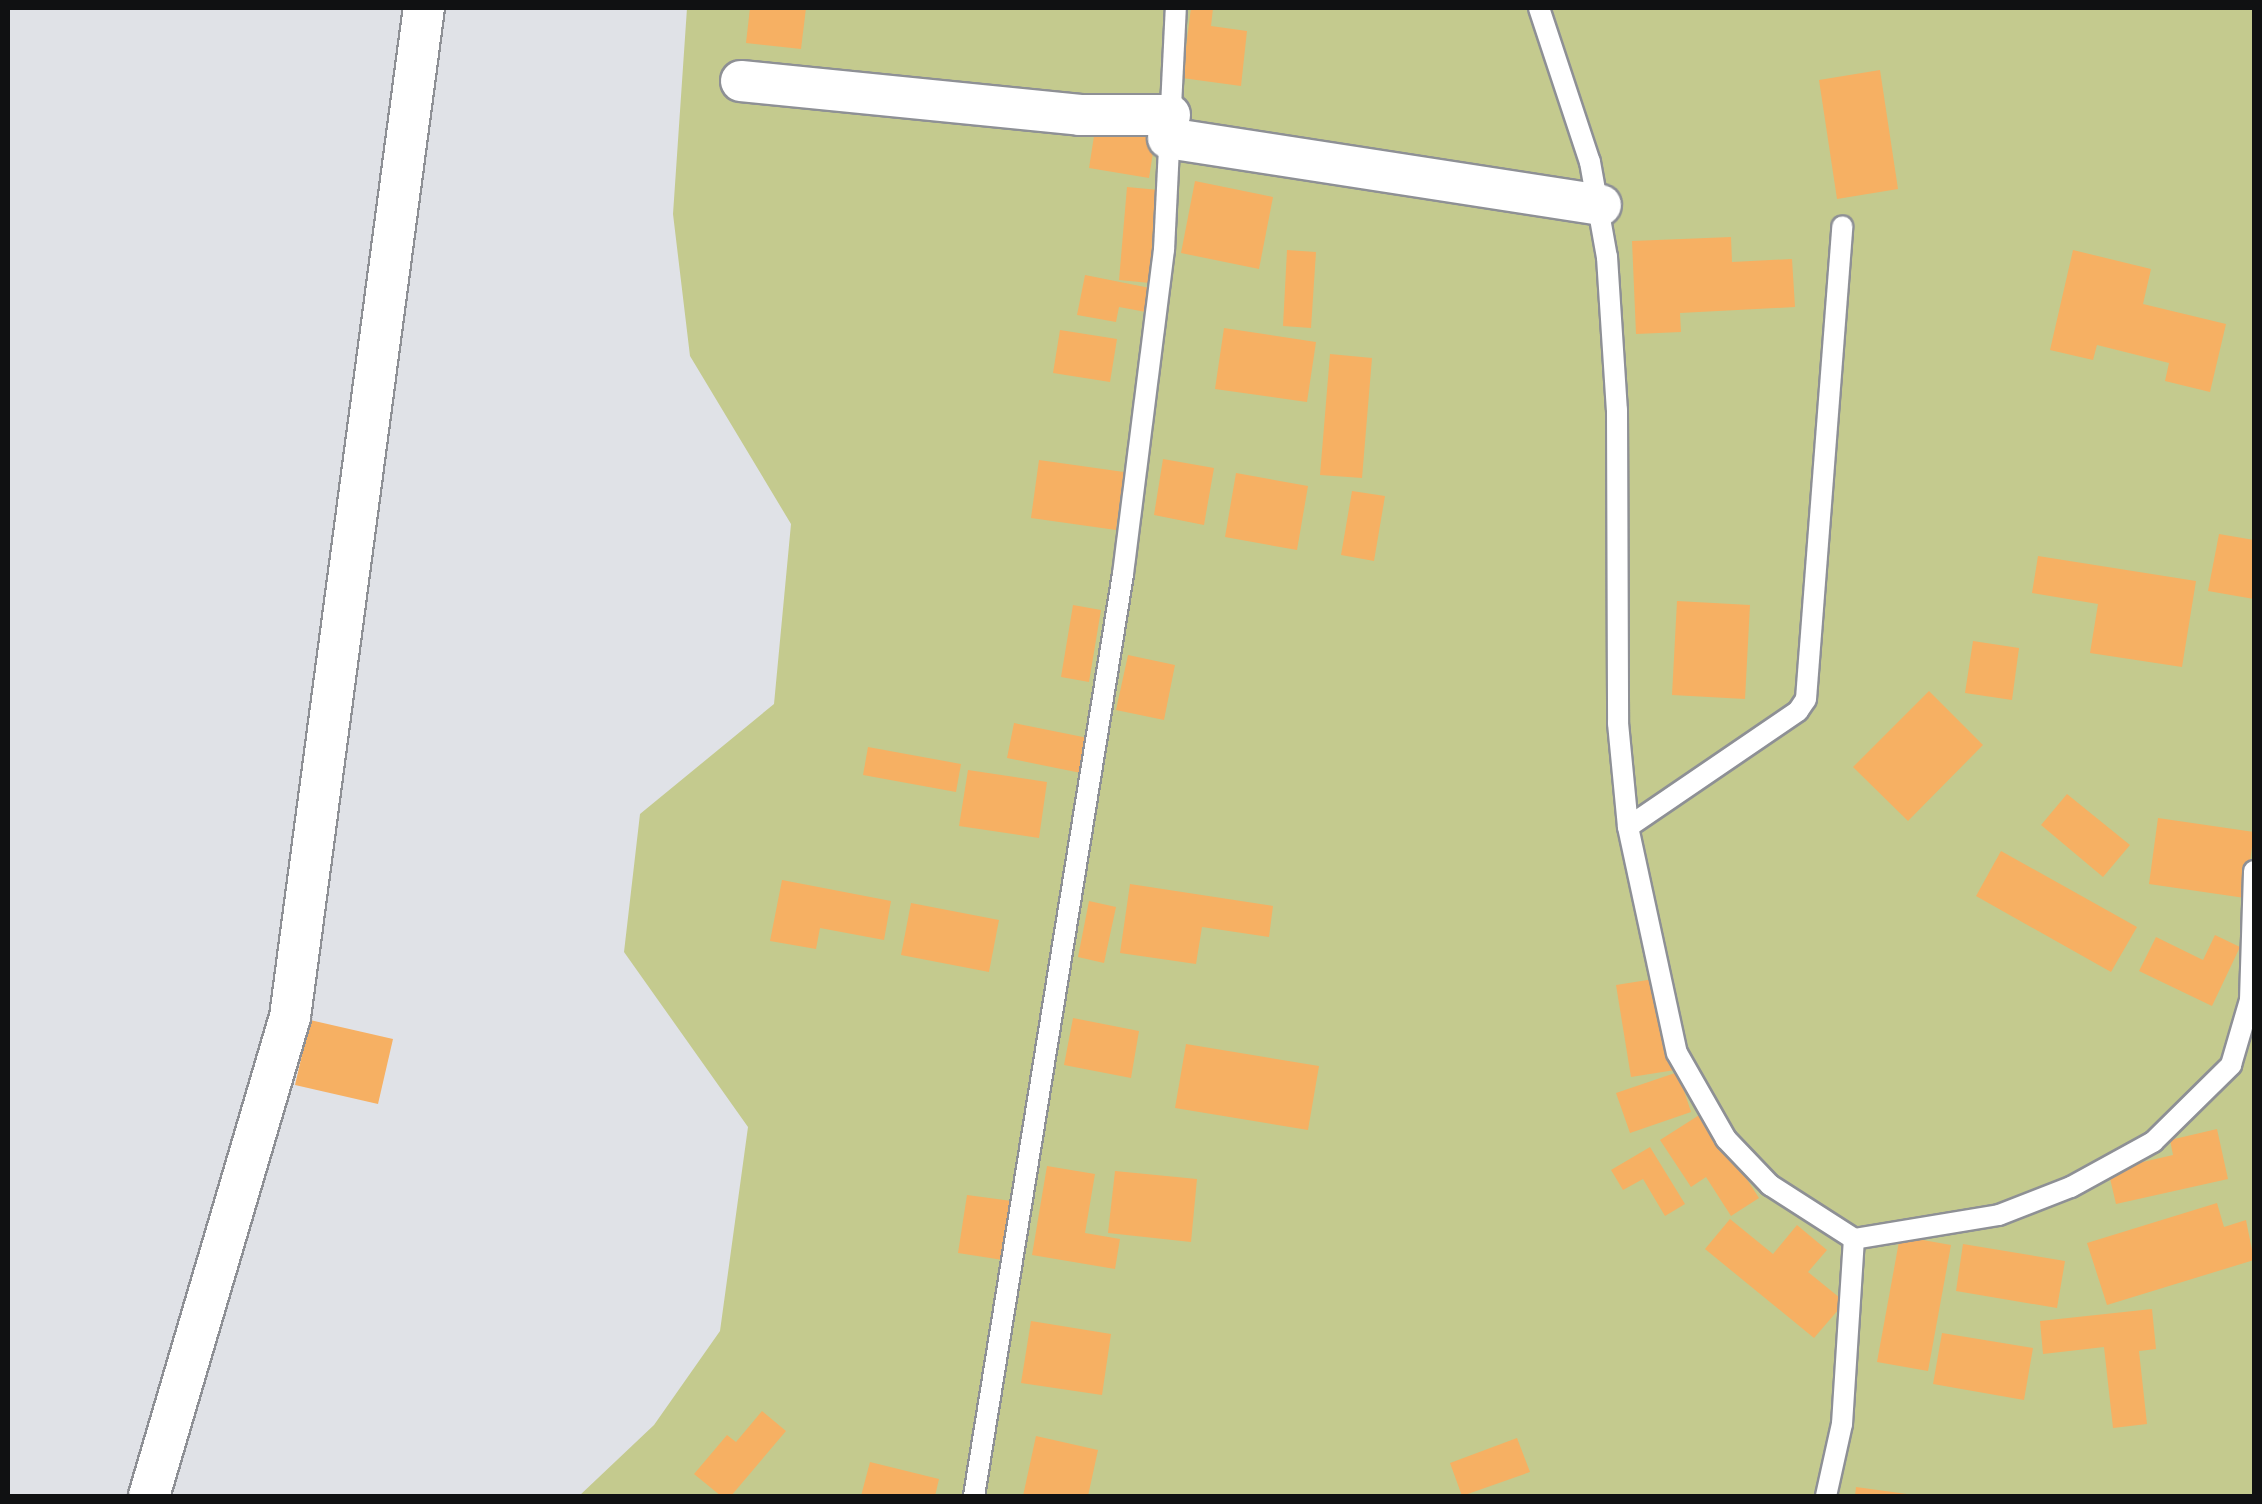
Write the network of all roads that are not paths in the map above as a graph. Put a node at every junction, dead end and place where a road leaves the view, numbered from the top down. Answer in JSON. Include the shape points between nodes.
{"nodes":[{"id":1,"x":424,"y":8,"type":"edge"},
{"id":2,"x":1176,"y":8,"type":"edge"},
{"id":3,"x":1539,"y":8,"type":"edge"},
{"id":4,"x":741,"y":81,"type":"dead end"},
{"id":5,"x":1169,"y":127,"type":"junction"},
{"id":6,"x":1601,"y":205,"type":"junction"},
{"id":7,"x":1842,"y":226,"type":"dead end"},
{"id":8,"x":1628,"y":827,"type":"junction"},
{"id":9,"x":2254,"y":871,"type":"edge"},
{"id":10,"x":1854,"y":1239,"type":"junction"},
{"id":11,"x":149,"y":1496,"type":"edge"},
{"id":12,"x":974,"y":1496,"type":"edge"},
{"id":13,"x":1826,"y":1496,"type":"edge"}],
"edges":[{"from":1,"to":11,"type":"street","via":[[290,1017]]},
{"from":2,"to":5,"type":"lane"},
{"from":3,"to":6,"type":"lane"},
{"from":4,"to":5,"type":"street"},
{"from":5,"to":6,"type":"street"},
{"from":5,"to":12,"type":"lane","via":[[1164,250],[1124,574]]},
{"from":6,"to":8,"type":"lane","via":[[1617,410],[1618,723]]},
{"from":7,"to":8,"type":"lane","via":[[1806,699]]},
{"from":8,"to":10,"type":"lane","via":[[1677,1054],[1690,1084],[1752,1170]]},
{"from":9,"to":10,"type":"lane","via":[[2244,1035],[2226,1073],[2184,1117],[2153,1142],[2070,1187],[1999,1215]]},
{"from":10,"to":13,"type":"lane","via":[[1842,1424]]}]}
